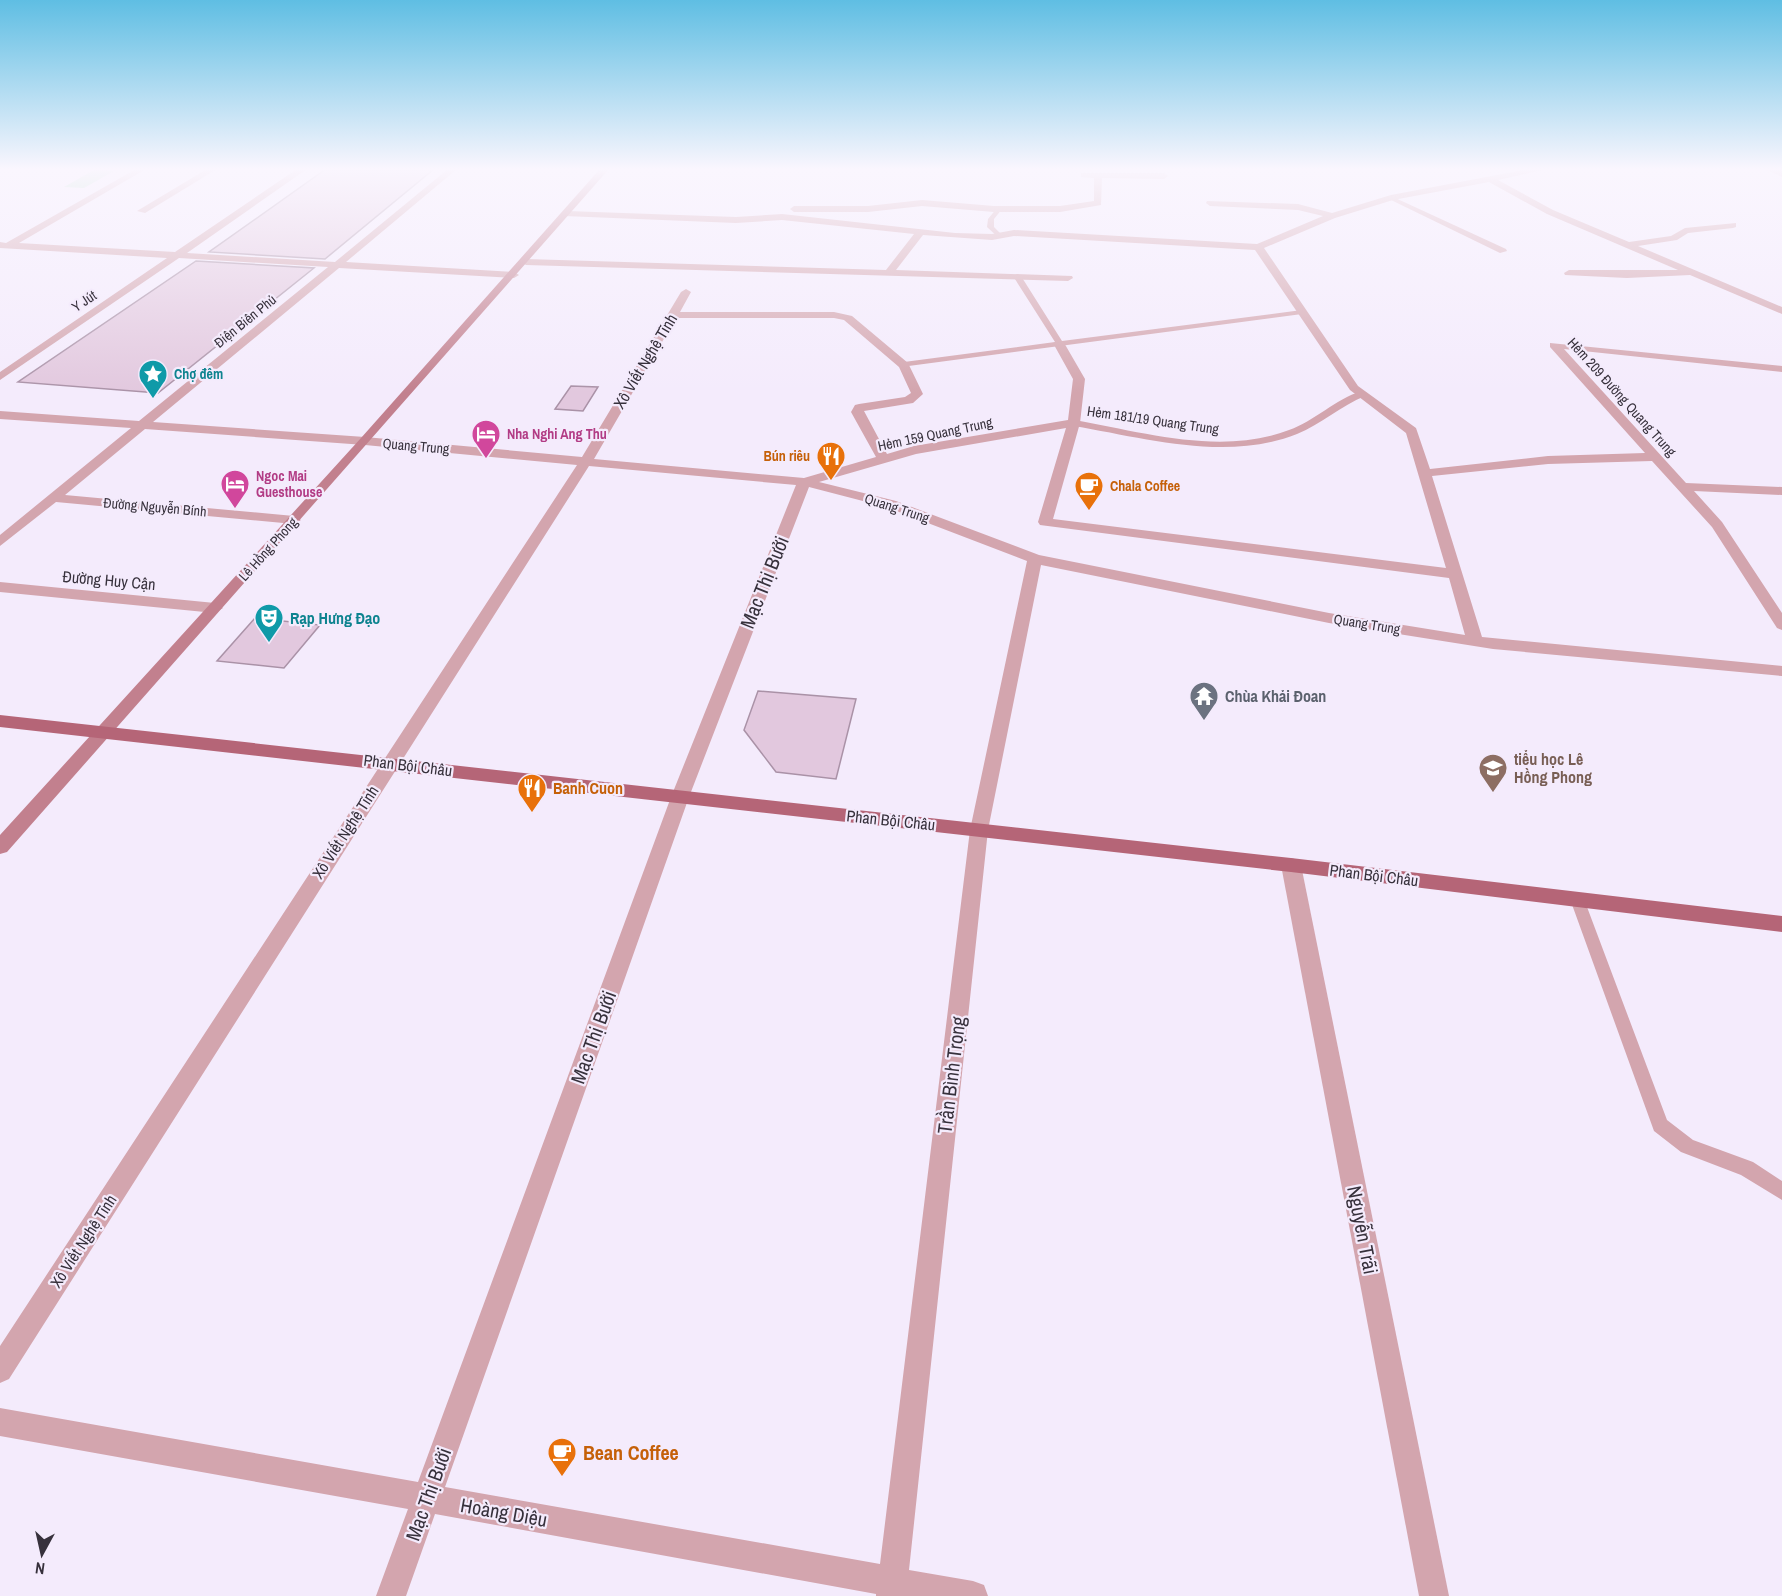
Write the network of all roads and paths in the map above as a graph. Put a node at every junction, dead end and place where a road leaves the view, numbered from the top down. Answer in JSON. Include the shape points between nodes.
{"nodes":[{"id":1,"x":195,"y":243,"type":"edge"},
{"id":2,"x":364,"y":243,"type":"edge"},
{"id":3,"x":542,"y":243,"type":"edge"},
{"id":4,"x":912,"y":243,"type":"edge"},
{"id":5,"x":1197,"y":243,"type":"edge"},
{"id":6,"x":1266,"y":243,"type":"edge"},
{"id":7,"x":1487,"y":243,"type":"edge"},
{"id":8,"x":1624,"y":243,"type":"edge"},
{"id":9,"x":1638,"y":243,"type":"edge"},
{"id":10,"x":1628,"y":245,"type":"junction"},
{"id":11,"x":3,"y":247,"type":"edge"},
{"id":12,"x":1258,"y":247,"type":"junction"},
{"id":13,"x":1503,"y":251,"type":"dead end"},
{"id":14,"x":178,"y":255,"type":"junction"},
{"id":15,"x":526,"y":262,"type":"junction"},
{"id":16,"x":339,"y":264,"type":"junction"},
{"id":17,"x":889,"y":273,"type":"junction"},
{"id":18,"x":1569,"y":273,"type":"dead end"},
{"id":19,"x":1693,"y":273,"type":"junction"},
{"id":20,"x":514,"y":274,"type":"junction"},
{"id":21,"x":1017,"y":276,"type":"junction"},
{"id":22,"x":1068,"y":278,"type":"dead end"},
{"id":23,"x":686,"y":292,"type":"dead end"},
{"id":24,"x":1782,"y":311,"type":"edge"},
{"id":25,"x":1302,"y":312,"type":"junction"},
{"id":26,"x":672,"y":315,"type":"junction"},
{"id":27,"x":1059,"y":343,"type":"junction"},
{"id":28,"x":904,"y":364,"type":"junction"},
{"id":29,"x":1782,"y":369,"type":"edge"},
{"id":30,"x":0,"y":376,"type":"edge"},
{"id":31,"x":1362,"y":394,"type":"junction"},
{"id":32,"x":0,"y":415,"type":"edge"},
{"id":33,"x":1074,"y":423,"type":"junction"},
{"id":34,"x":141,"y":425,"type":"junction"},
{"id":35,"x":365,"y":441,"type":"junction"},
{"id":36,"x":1656,"y":457,"type":"junction"},
{"id":37,"x":883,"y":459,"type":"junction"},
{"id":38,"x":586,"y":460,"type":"junction"},
{"id":39,"x":1425,"y":473,"type":"junction"},
{"id":40,"x":804,"y":482,"type":"junction"},
{"id":41,"x":1683,"y":487,"type":"junction"},
{"id":42,"x":1782,"y":491,"type":"edge"},
{"id":43,"x":53,"y":498,"type":"junction"},
{"id":44,"x":294,"y":520,"type":"junction"},
{"id":45,"x":0,"y":542,"type":"edge"},
{"id":46,"x":1035,"y":559,"type":"junction"},
{"id":47,"x":1455,"y":574,"type":"junction"},
{"id":48,"x":0,"y":587,"type":"edge"},
{"id":49,"x":214,"y":608,"type":"junction"},
{"id":50,"x":1782,"y":625,"type":"edge"},
{"id":51,"x":1475,"y":641,"type":"junction"},
{"id":52,"x":1782,"y":671,"type":"edge"},
{"id":53,"x":0,"y":721,"type":"edge"},
{"id":54,"x":104,"y":730,"type":"junction"},
{"id":55,"x":390,"y":763,"type":"junction"},
{"id":56,"x":680,"y":797,"type":"junction"},
{"id":57,"x":979,"y":830,"type":"junction"},
{"id":58,"x":0,"y":847,"type":"edge"},
{"id":59,"x":1291,"y":865,"type":"junction"},
{"id":60,"x":1577,"y":899,"type":"junction"},
{"id":61,"x":1782,"y":924,"type":"edge"},
{"id":62,"x":1782,"y":1191,"type":"edge"},
{"id":63,"x":0,"y":1370,"type":"edge"},
{"id":64,"x":0,"y":1422,"type":"edge"},
{"id":65,"x":426,"y":1498,"type":"junction"},
{"id":66,"x":891,"y":1589,"type":"edge"},
{"id":67,"x":391,"y":1596,"type":"edge"},
{"id":68,"x":973,"y":1596,"type":"edge"},
{"id":69,"x":1434,"y":1596,"type":"edge"}],
"edges":[{"from":1,"to":14,"type":"street","name":"Y Jút"},
{"from":2,"to":16,"type":"street","name":"Điện Biên Phủ"},
{"from":3,"to":15,"type":"street","name":"Lê Hồng Phong"},
{"from":4,"to":17,"type":"street"},
{"from":5,"to":12,"type":"street"},
{"from":6,"to":12,"type":"street"},
{"from":7,"to":13,"type":"lane"},
{"from":8,"to":10,"type":"street"},
{"from":9,"to":10,"type":"street"},
{"from":10,"to":19,"type":"street"},
{"from":11,"to":14,"type":"street"},
{"from":12,"to":25,"type":"street"},
{"from":14,"to":16,"type":"street"},
{"from":14,"to":30,"type":"street","name":"Y Jút"},
{"from":15,"to":17,"type":"street"},
{"from":15,"to":20,"type":"street","name":"Lê Hồng Phong"},
{"from":16,"to":20,"type":"street"},
{"from":16,"to":34,"type":"street","name":"Điện Biên Phủ"},
{"from":17,"to":21,"type":"street"},
{"from":18,"to":19,"type":"street"},
{"from":19,"to":24,"type":"street"},
{"from":20,"to":35,"type":"street","name":"Lê Hồng Phong"},
{"from":21,"to":22,"type":"street"},
{"from":21,"to":27,"type":"lane"},
{"from":23,"to":26,"type":"street","name":"Xô Viết Nghệ Tĩnh"},
{"from":25,"to":27,"type":"lane"},
{"from":25,"to":31,"type":"street"},
{"from":26,"to":28,"type":"street","via":[[842,316]]},
{"from":26,"to":38,"type":"street","name":"Xô Viết Nghệ Tĩnh"},
{"from":27,"to":28,"type":"lane"},
{"from":27,"to":33,"type":"street","via":[[1079,379]]},
{"from":28,"to":37,"type":"street","via":[[917,394],[914,398],[859,408],[857,412]]},
{"from":29,"to":36,"type":"street","name":"Hẻm 209 Đường Quang Trung","via":[[1554,345]]},
{"from":31,"to":33,"type":"lane","name":"Hẻm 181/19 Quang Trung","via":[[1339,403],[1293,432],[1258,441],[1216,445]]},
{"from":31,"to":39,"type":"street","via":[[1412,431]]},
{"from":32,"to":34,"type":"street","name":"Quang Trung"},
{"from":33,"to":37,"type":"street","name":"Hẻm 159 Quang Trung","via":[[914,450]]},
{"from":33,"to":47,"type":"street","via":[[1045,522]]},
{"from":34,"to":35,"type":"street","name":"Quang Trung"},
{"from":34,"to":43,"type":"street","name":"Điện Biên Phủ"},
{"from":35,"to":38,"type":"street","name":"Quang Trung"},
{"from":35,"to":44,"type":"street","name":"Lê Hồng Phong"},
{"from":36,"to":39,"type":"street","via":[[1548,460]]},
{"from":36,"to":41,"type":"street","name":"Hẻm 209 Đường Quang Trung"},
{"from":37,"to":40,"type":"street","name":"Hẻm 159 Quang Trung"},
{"from":38,"to":40,"type":"street","name":"Quang Trung"},
{"from":38,"to":55,"type":"street","name":"Xô Viết Nghệ Tĩnh"},
{"from":39,"to":47,"type":"street"},
{"from":40,"to":46,"type":"street","name":"Quang Trung","via":[[891,504]]},
{"from":40,"to":56,"type":"street","name":"Mạc Thị Bưởi"},
{"from":41,"to":42,"type":"street"},
{"from":41,"to":50,"type":"street","name":"Hẻm 209 Đường Quang Trung","via":[[1717,525]]},
{"from":43,"to":44,"type":"street","name":"Đường Nguyễn Bính"},
{"from":43,"to":45,"type":"street","name":"Điện Biên Phủ"},
{"from":44,"to":49,"type":"street","name":"Lê Hồng Phong"},
{"from":46,"to":51,"type":"street","name":"Quang Trung","via":[[1329,618]]},
{"from":46,"to":57,"type":"street","name":"Trần Bình Trọng"},
{"from":47,"to":51,"type":"street"},
{"from":48,"to":49,"type":"street","name":"Đường Huy Cận"},
{"from":49,"to":54,"type":"street","name":"Lê Hồng Phong"},
{"from":51,"to":52,"type":"street","name":"Quang Trung"},
{"from":53,"to":54,"type":"main road","name":"Phan Bội Châu"},
{"from":54,"to":55,"type":"main road","name":"Phan Bội Châu"},
{"from":54,"to":58,"type":"street","name":"Lê Hồng Phong"},
{"from":55,"to":56,"type":"main road","name":"Phan Bội Châu"},
{"from":55,"to":63,"type":"street","name":"Xô Viết Nghệ Tĩnh"},
{"from":56,"to":57,"type":"main road","name":"Phan Bội Châu"},
{"from":56,"to":65,"type":"street","name":"Mạc Thị Bưởi"},
{"from":57,"to":59,"type":"main road","name":"Phan Bội Châu"},
{"from":57,"to":66,"type":"street","name":"Trần Bình Trọng"},
{"from":59,"to":60,"type":"main road","name":"Phan Bội Châu"},
{"from":59,"to":69,"type":"street","name":"Nguyễn Trãi"},
{"from":60,"to":61,"type":"main road","name":"Phan Bội Châu"},
{"from":60,"to":62,"type":"lane","via":[[1660,1125],[1687,1146],[1747,1168]]},
{"from":64,"to":65,"type":"street","name":"Hoàng Diệu"},
{"from":65,"to":66,"type":"street","name":"Hoàng Diệu"},
{"from":65,"to":67,"type":"street","name":"Mạc Thị Bưởi"},
{"from":66,"to":68,"type":"street","name":"Hoàng Diệu"}]}
